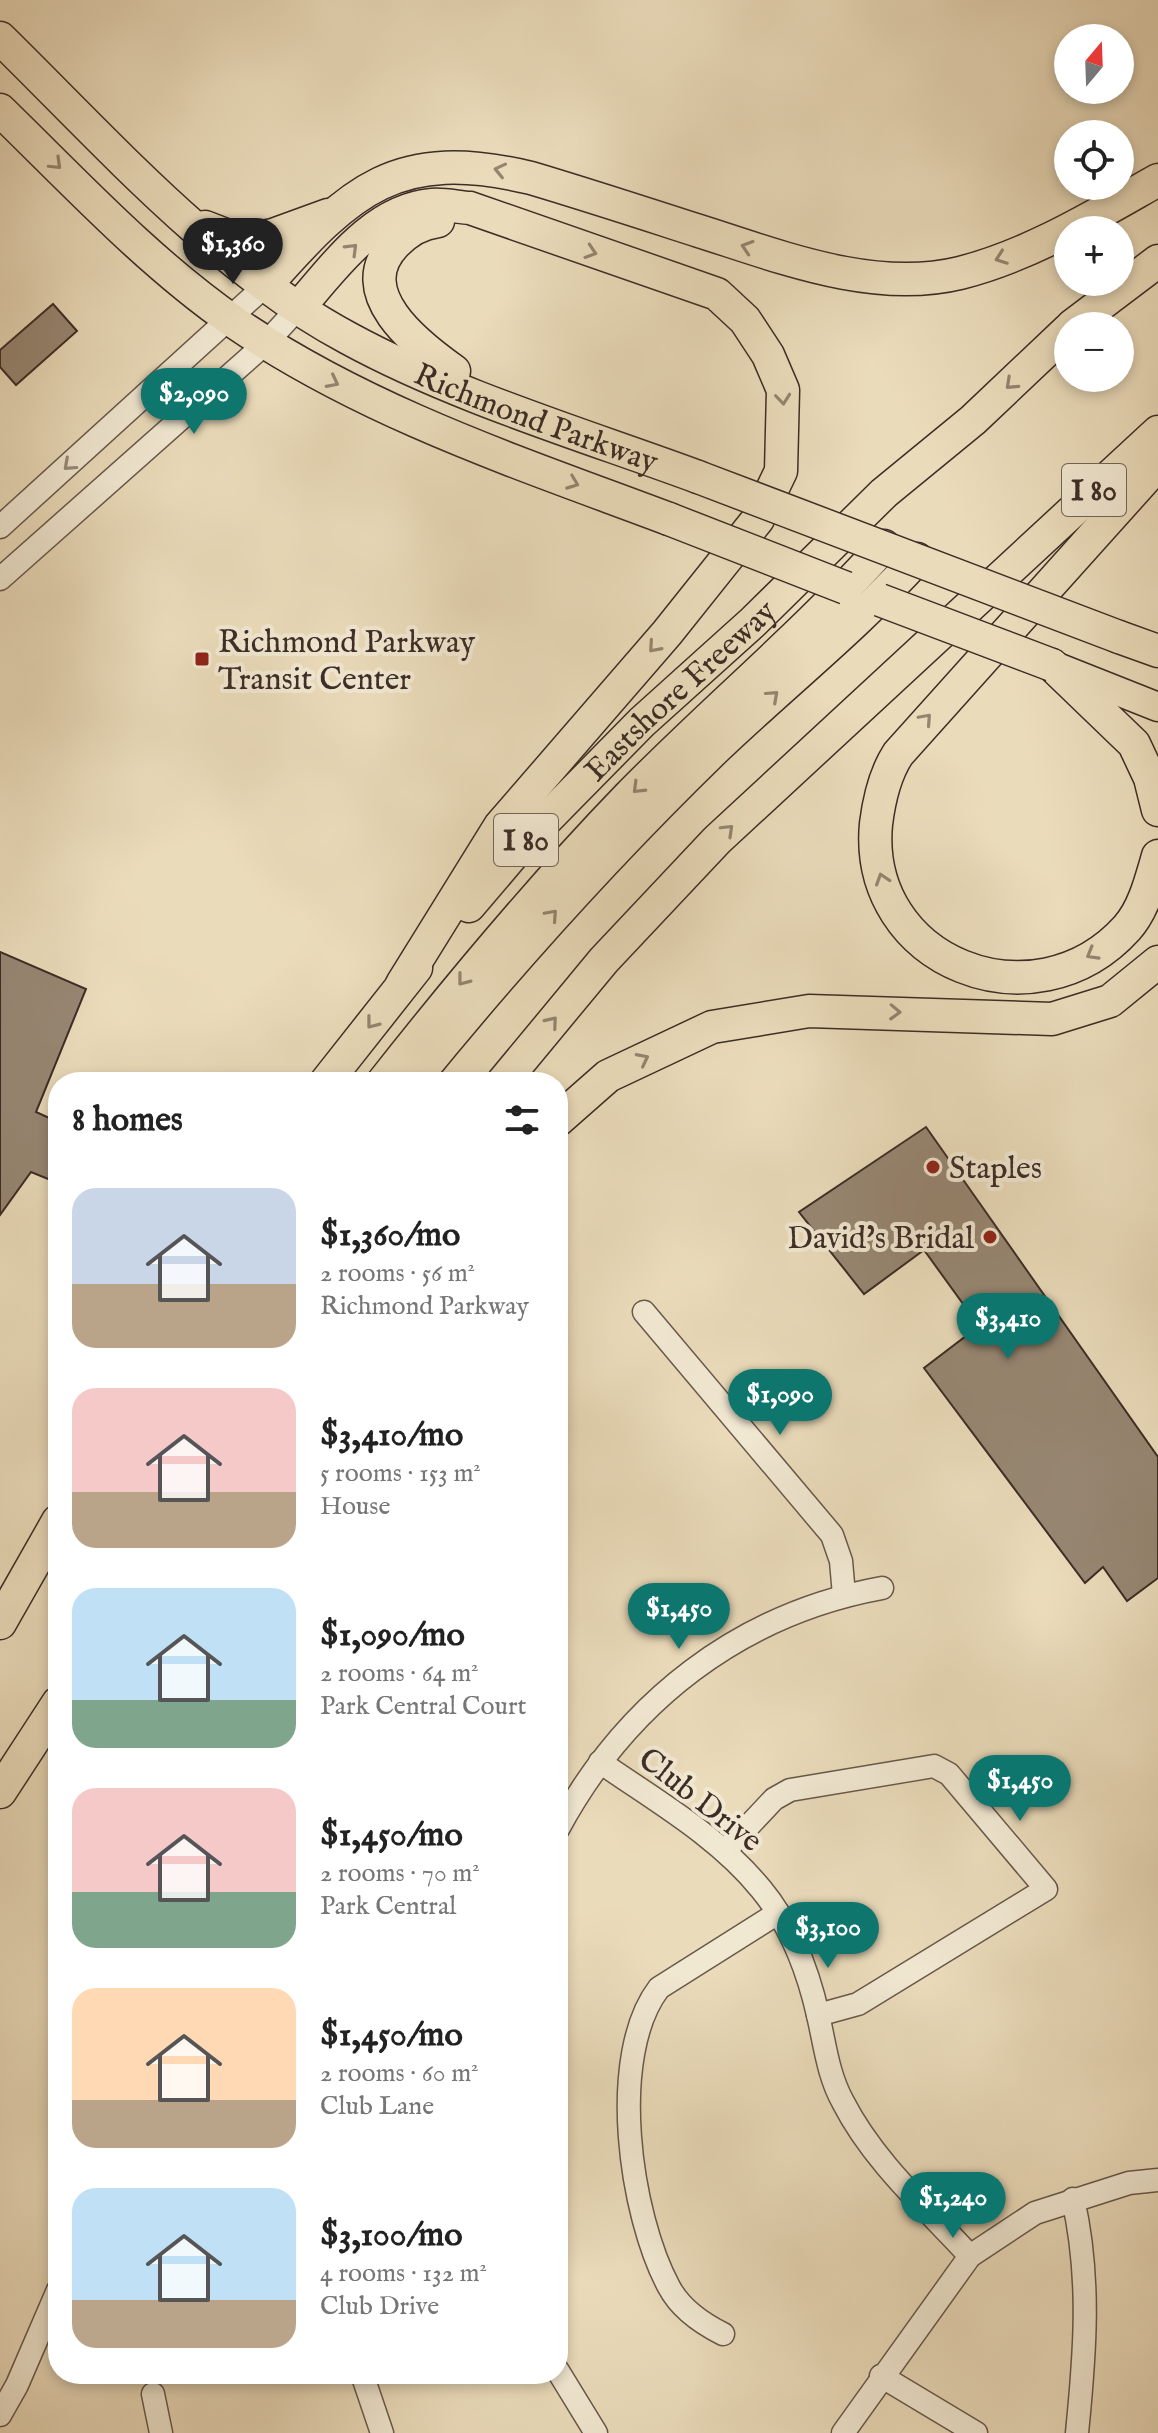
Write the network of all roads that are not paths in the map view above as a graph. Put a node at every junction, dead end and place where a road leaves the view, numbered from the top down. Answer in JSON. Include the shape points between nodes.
{"nodes":[{"id":1,"x":0,"y":38,"type":"edge"},
{"id":2,"x":0,"y":110,"type":"edge"},
{"id":3,"x":1158,"y":180,"type":"edge"},
{"id":4,"x":331,"y":214,"type":"junction"},
{"id":5,"x":183,"y":218,"type":"junction"},
{"id":6,"x":496,"y":219,"type":"junction"},
{"id":7,"x":1158,"y":261,"type":"edge"},
{"id":8,"x":266,"y":285,"type":"junction"},
{"id":9,"x":300,"y":306,"type":"junction"},
{"id":10,"x":1091,"y":312,"type":"edge"},
{"id":11,"x":231,"y":320,"type":"junction"},
{"id":12,"x":266,"y":343,"type":"junction"},
{"id":13,"x":1054,"y":343,"type":"edge"},
{"id":14,"x":495,"y":401,"type":"junction"},
{"id":15,"x":1158,"y":432,"type":"edge"},
{"id":16,"x":1158,"y":464,"type":"edge"},
{"id":17,"x":0,"y":527,"type":"edge"},
{"id":18,"x":884,"y":546,"type":"junction"},
{"id":19,"x":917,"y":559,"type":"junction"},
{"id":20,"x":0,"y":579,"type":"edge"},
{"id":21,"x":846,"y":588,"type":"junction"},
{"id":22,"x":880,"y":600,"type":"junction"},
{"id":23,"x":1158,"y":651,"type":"edge"},
{"id":24,"x":1052,"y":665,"type":"junction"},
{"id":25,"x":1158,"y":707,"type":"edge"},
{"id":26,"x":704,"y":741,"type":"junction"},
{"id":27,"x":1158,"y":810,"type":"edge"},
{"id":28,"x":1158,"y":856,"type":"edge"},
{"id":29,"x":1158,"y":962,"type":"edge"},
{"id":30,"x":402,"y":984,"type":"junction"},
{"id":31,"x":334,"y":1072,"type":"edge"},
{"id":32,"x":391,"y":1072,"type":"edge"},
{"id":33,"x":420,"y":1072,"type":"edge"},
{"id":34,"x":511,"y":1072,"type":"edge"},
{"id":35,"x":568,"y":1111,"type":"edge"},
{"id":36,"x":644,"y":1312,"type":"dead end"},
{"id":37,"x":48,"y":1539,"type":"edge"},
{"id":38,"x":48,"y":1563,"type":"edge"},
{"id":39,"x":882,"y":1588,"type":"dead end"},
{"id":40,"x":844,"y":1595,"type":"junction"},
{"id":41,"x":0,"y":1623,"type":"edge"},
{"id":42,"x":0,"y":1641,"type":"edge"},
{"id":43,"x":48,"y":1718,"type":"edge"},
{"id":44,"x":600,"y":1762,"type":"junction"},
{"id":45,"x":0,"y":1792,"type":"edge"},
{"id":46,"x":568,"y":1813,"type":"edge"},
{"id":47,"x":726,"y":1850,"type":"junction"},
{"id":48,"x":778,"y":1913,"type":"junction"},
{"id":49,"x":818,"y":2015,"type":"junction"},
{"id":50,"x":1158,"y":2180,"type":"edge"},
{"id":51,"x":1073,"y":2199,"type":"junction"},
{"id":52,"x":970,"y":2256,"type":"junction"},
{"id":53,"x":48,"y":2313,"type":"edge"},
{"id":54,"x":723,"y":2334,"type":"dead end"},
{"id":55,"x":881,"y":2376,"type":"junction"},
{"id":56,"x":365,"y":2384,"type":"edge"},
{"id":57,"x":566,"y":2384,"type":"edge"},
{"id":58,"x":153,"y":2394,"type":"dead end"},
{"id":59,"x":0,"y":2415,"type":"edge"},
{"id":60,"x":161,"y":2433,"type":"edge"},
{"id":61,"x":382,"y":2433,"type":"edge"},
{"id":62,"x":596,"y":2433,"type":"edge"},
{"id":63,"x":843,"y":2433,"type":"edge"},
{"id":64,"x":976,"y":2433,"type":"edge"},
{"id":65,"x":1077,"y":2433,"type":"edge"}],
"edges":[{"from":1,"to":5,"type":"highway","name":"Richmond Parkway"},
{"from":2,"to":11,"type":"highway","name":"Richmond Parkway","one_way":true,"via":[[134,240]]},
{"from":3,"to":4,"type":"highway","one_way":true,"via":[[1008,256],[960,273],[914,278],[808,266],[486,167],[396,175]]},
{"from":4,"to":5,"type":"highway","via":[[241,241]]},
{"from":4,"to":8,"type":"highway"},
{"from":5,"to":8,"type":"highway","name":"Richmond Parkway"},
{"from":9,"to":6,"type":"highway","one_way":true,"via":[[368,232],[399,213],[431,205],[470,208]]},
{"from":6,"to":14,"type":"highway","via":[[432,222],[406,231],[384,255],[378,282],[387,309],[419,346]]},
{"from":6,"to":30,"type":"highway","one_way":true,"via":[[717,294],[745,320],[783,390],[781,471],[758,519],[500,826]]},
{"from":7,"to":10,"type":"highway"},
{"from":8,"to":9,"type":"highway","name":"Richmond Parkway"},
{"from":8,"to":11,"type":"street"},
{"from":9,"to":12,"type":"street"},
{"from":9,"to":14,"type":"highway","name":"Richmond Parkway","via":[[346,338]]},
{"from":11,"to":12,"type":"highway","name":"Richmond Parkway"},
{"from":11,"to":17,"type":"street","one_way":true},
{"from":12,"to":20,"type":"street"},
{"from":12,"to":21,"type":"highway","name":"Richmond Parkway","one_way":true,"bridge":true,"via":[[382,407]]},
{"from":13,"to":30,"type":"highway","name":"Eastshore Freeway","number":"I 80","one_way":true,"via":[[973,420],[884,493],[642,722],[520,846]]},
{"from":14,"to":18,"type":"highway","name":"Richmond Parkway","bridge":true},
{"from":34,"to":15,"type":"highway","number":"I 80","one_way":true,"via":[[604,960],[717,840]]},
{"from":28,"to":16,"type":"highway","one_way":true,"via":[[1148,892],[1128,928],[1069,966],[1044,977],[1016,979],[962,966],[917,939],[887,896],[874,848],[882,789],[898,754]]},
{"from":18,"to":19,"type":"highway","name":"Richmond Parkway","bridge":true},
{"from":18,"to":21,"type":"highway"},
{"from":19,"to":22,"type":"highway"},
{"from":19,"to":23,"type":"highway","name":"Richmond Parkway","bridge":true},
{"from":21,"to":22,"type":"highway","name":"Richmond Parkway"},
{"from":21,"to":26,"type":"highway"},
{"from":22,"to":24,"type":"highway","name":"Richmond Parkway","bridge":true},
{"from":26,"to":22,"type":"highway","one_way":true},
{"from":24,"to":25,"type":"main road"},
{"from":24,"to":27,"type":"highway","via":[[1134,744]]},
{"from":26,"to":32,"type":"highway","one_way":true,"via":[[547,884]]},
{"from":33,"to":26,"type":"highway","one_way":true},
{"from":35,"to":29,"type":"highway","one_way":true,"via":[[608,1076],[712,1027],[809,1011],[1052,1019],[1110,1001]]},
{"from":30,"to":31,"type":"highway","name":"Eastshore Freeway","number":"I 80","one_way":true},
{"from":36,"to":40,"type":"street","via":[[832,1535]]},
{"from":37,"to":41,"type":"highway"},
{"from":38,"to":42,"type":"highway"},
{"from":39,"to":40,"type":"street"},
{"from":40,"to":44,"type":"street","via":[[776,1619],[727,1644],[682,1677]]},
{"from":43,"to":45,"type":"highway"},
{"from":44,"to":46,"type":"street"},
{"from":44,"to":47,"type":"street","name":"Club Drive"},
{"from":47,"to":48,"type":"street","name":"Club Drive"},
{"from":47,"to":49,"type":"street","via":[[774,1799],[790,1790],[934,1766],[949,1774],[1046,1889],[858,2004]]},
{"from":48,"to":49,"type":"street","name":"Club Drive","via":[[798,1950]]},
{"from":48,"to":54,"type":"street","via":[[659,1988],[645,2006],[634,2045],[630,2152],[639,2200],[669,2288],[706,2326]]},
{"from":49,"to":52,"type":"street","name":"Club Drive","via":[[825,2055],[842,2101],[868,2143]]},
{"from":50,"to":51,"type":"street"},
{"from":51,"to":52,"type":"street","via":[[1035,2213]]},
{"from":51,"to":65,"type":"street","via":[[1084,2247],[1087,2334]]},
{"from":52,"to":55,"type":"street"},
{"from":53,"to":59,"type":"street"},
{"from":55,"to":63,"type":"street"},
{"from":55,"to":64,"type":"street"},
{"from":56,"to":61,"type":"street"},
{"from":57,"to":62,"type":"street"},
{"from":58,"to":60,"type":"street"}]}
